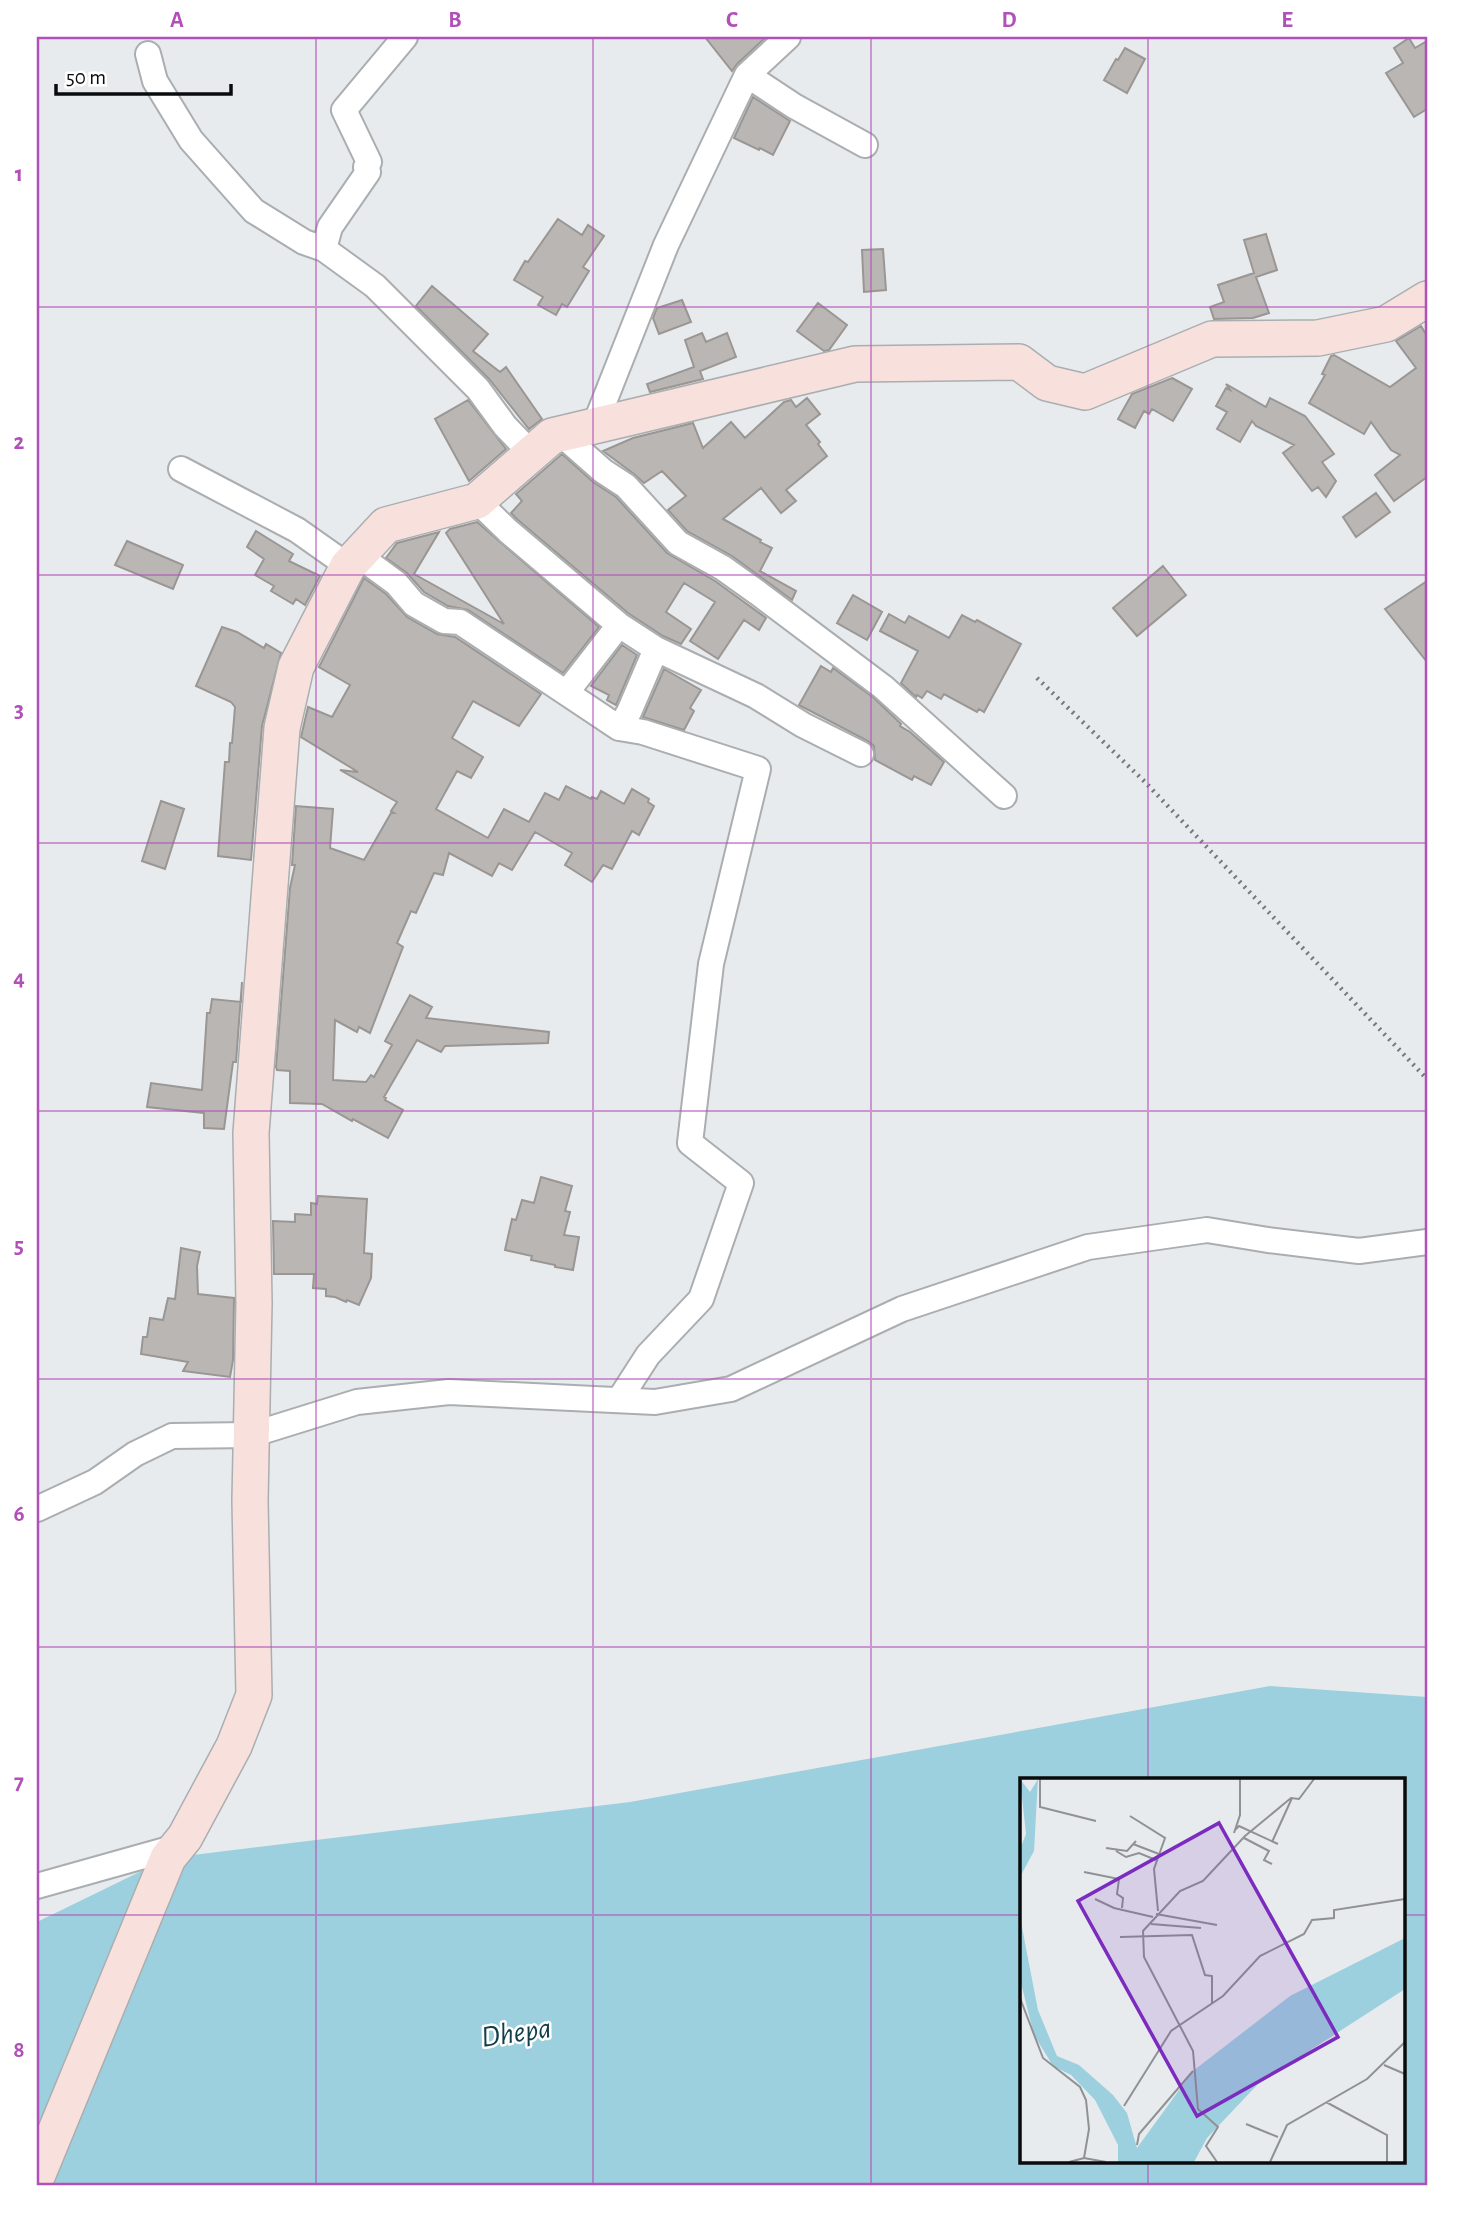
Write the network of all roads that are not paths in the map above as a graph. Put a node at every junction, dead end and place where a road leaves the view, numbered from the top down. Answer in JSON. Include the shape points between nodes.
{"nodes":[{"id":1,"x":405,"y":37,"type":"edge"},
{"id":2,"x":788,"y":37,"type":"edge"},
{"id":3,"x":148,"y":54,"type":"dead end"},
{"id":4,"x":747,"y":75,"type":"junction"},
{"id":5,"x":865,"y":145,"type":"dead end"},
{"id":6,"x":324,"y":249,"type":"junction"},
{"id":7,"x":1427,"y":299,"type":"edge"},
{"id":8,"x":578,"y":430,"type":"junction"},
{"id":9,"x":531,"y":454,"type":"junction"},
{"id":10,"x":181,"y":469,"type":"dead end"},
{"id":11,"x":477,"y":500,"type":"junction"},
{"id":12,"x":348,"y":566,"type":"junction"},
{"id":13,"x":618,"y":625,"type":"junction"},
{"id":14,"x":656,"y":649,"type":"junction"},
{"id":15,"x":567,"y":692,"type":"junction"},
{"id":16,"x":619,"y":728,"type":"junction"},
{"id":17,"x":861,"y":754,"type":"dead end"},
{"id":18,"x":1004,"y":796,"type":"dead end"},
{"id":19,"x":1427,"y":1242,"type":"edge"},
{"id":20,"x":619,"y":1400,"type":"junction"},
{"id":21,"x":251,"y":1435,"type":"junction"},
{"id":22,"x":37,"y":1509,"type":"edge"},
{"id":23,"x":176,"y":1847,"type":"junction"},
{"id":24,"x":37,"y":1886,"type":"edge"},
{"id":25,"x":41,"y":2179,"type":"edge"}],
"edges":[{"from":1,"to":6,"type":"street","via":[[344,110],[369,162],[368,172],[330,227]]},
{"from":2,"to":4,"type":"street"},
{"from":3,"to":6,"type":"street","via":[[155,81],[191,140],[254,211]]},
{"from":4,"to":5,"type":"street"},
{"from":4,"to":8,"type":"street"},
{"from":6,"to":9,"type":"street","via":[[375,286],[439,347]]},
{"from":7,"to":8,"type":"street","via":[[1386,324],[1318,338],[1212,339],[1085,392],[1048,383],[1020,362],[855,364]]},
{"from":8,"to":9,"type":"street","via":[[552,436]]},
{"from":8,"to":18,"type":"street","via":[[603,471],[626,486],[678,543],[758,593],[883,687]]},
{"from":9,"to":11,"type":"street"},
{"from":10,"to":12,"type":"street","via":[[297,530]]},
{"from":11,"to":12,"type":"street","via":[[386,525]]},
{"from":11,"to":13,"type":"street"},
{"from":12,"to":15,"type":"street","via":[[362,558],[396,583],[414,604],[444,621],[460,622]]},
{"from":12,"to":21,"type":"street","via":[[296,667],[282,728],[251,1133]]},
{"from":13,"to":14,"type":"street"},
{"from":13,"to":15,"type":"street"},
{"from":14,"to":16,"type":"street"},
{"from":14,"to":17,"type":"street","via":[[757,696]]},
{"from":15,"to":16,"type":"street"},
{"from":16,"to":20,"type":"street","via":[[758,769],[711,964],[690,1143],[741,1183],[701,1299],[648,1355]]},
{"from":19,"to":20,"type":"street","via":[[1359,1251],[1207,1230],[1088,1247],[902,1309],[731,1389],[655,1402]]},
{"from":20,"to":21,"type":"street","via":[[449,1392],[357,1402]]},
{"from":21,"to":22,"type":"street","via":[[172,1436],[135,1454],[95,1482]]},
{"from":21,"to":23,"type":"street","via":[[254,1695],[234,1746]]},
{"from":23,"to":24,"type":"street"},
{"from":23,"to":25,"type":"street"}]}
